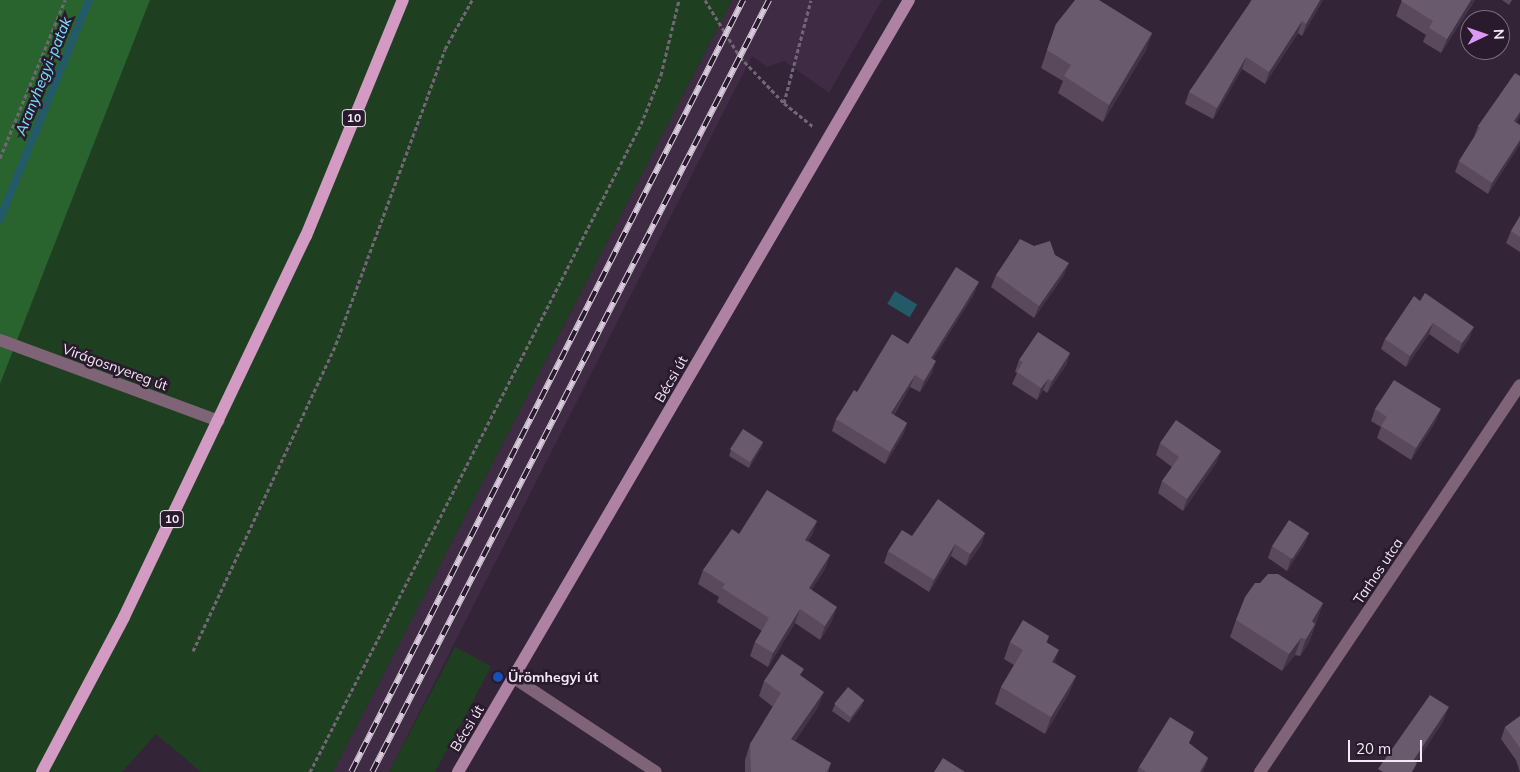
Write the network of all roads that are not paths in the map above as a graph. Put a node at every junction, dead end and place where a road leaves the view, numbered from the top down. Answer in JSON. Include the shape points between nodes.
{"nodes":[{"id":1,"x":403,"y":0,"type":"edge"},
{"id":2,"x":909,"y":0,"type":"edge"},
{"id":3,"x":2,"y":341,"type":"edge"},
{"id":4,"x":1520,"y":385,"type":"edge"},
{"id":5,"x":219,"y":421,"type":"junction"},
{"id":6,"x":514,"y":678,"type":"junction"},
{"id":7,"x":42,"y":772,"type":"edge"},
{"id":8,"x":458,"y":772,"type":"edge"},
{"id":9,"x":656,"y":772,"type":"edge"},
{"id":10,"x":1260,"y":772,"type":"edge"}],
"edges":[{"from":1,"to":5,"type":"main road","number":"10","via":[[306,236]]},
{"from":2,"to":6,"type":"street","name":"Bécsi út"},
{"from":3,"to":5,"type":"street","name":"Virágosnyereg út"},
{"from":4,"to":10,"type":"street","name":"Tarhos utca"},
{"from":5,"to":7,"type":"main road","number":"10","via":[[124,616]]},
{"from":6,"to":8,"type":"street","name":"Bécsi út"},
{"from":6,"to":9,"type":"street"}]}
